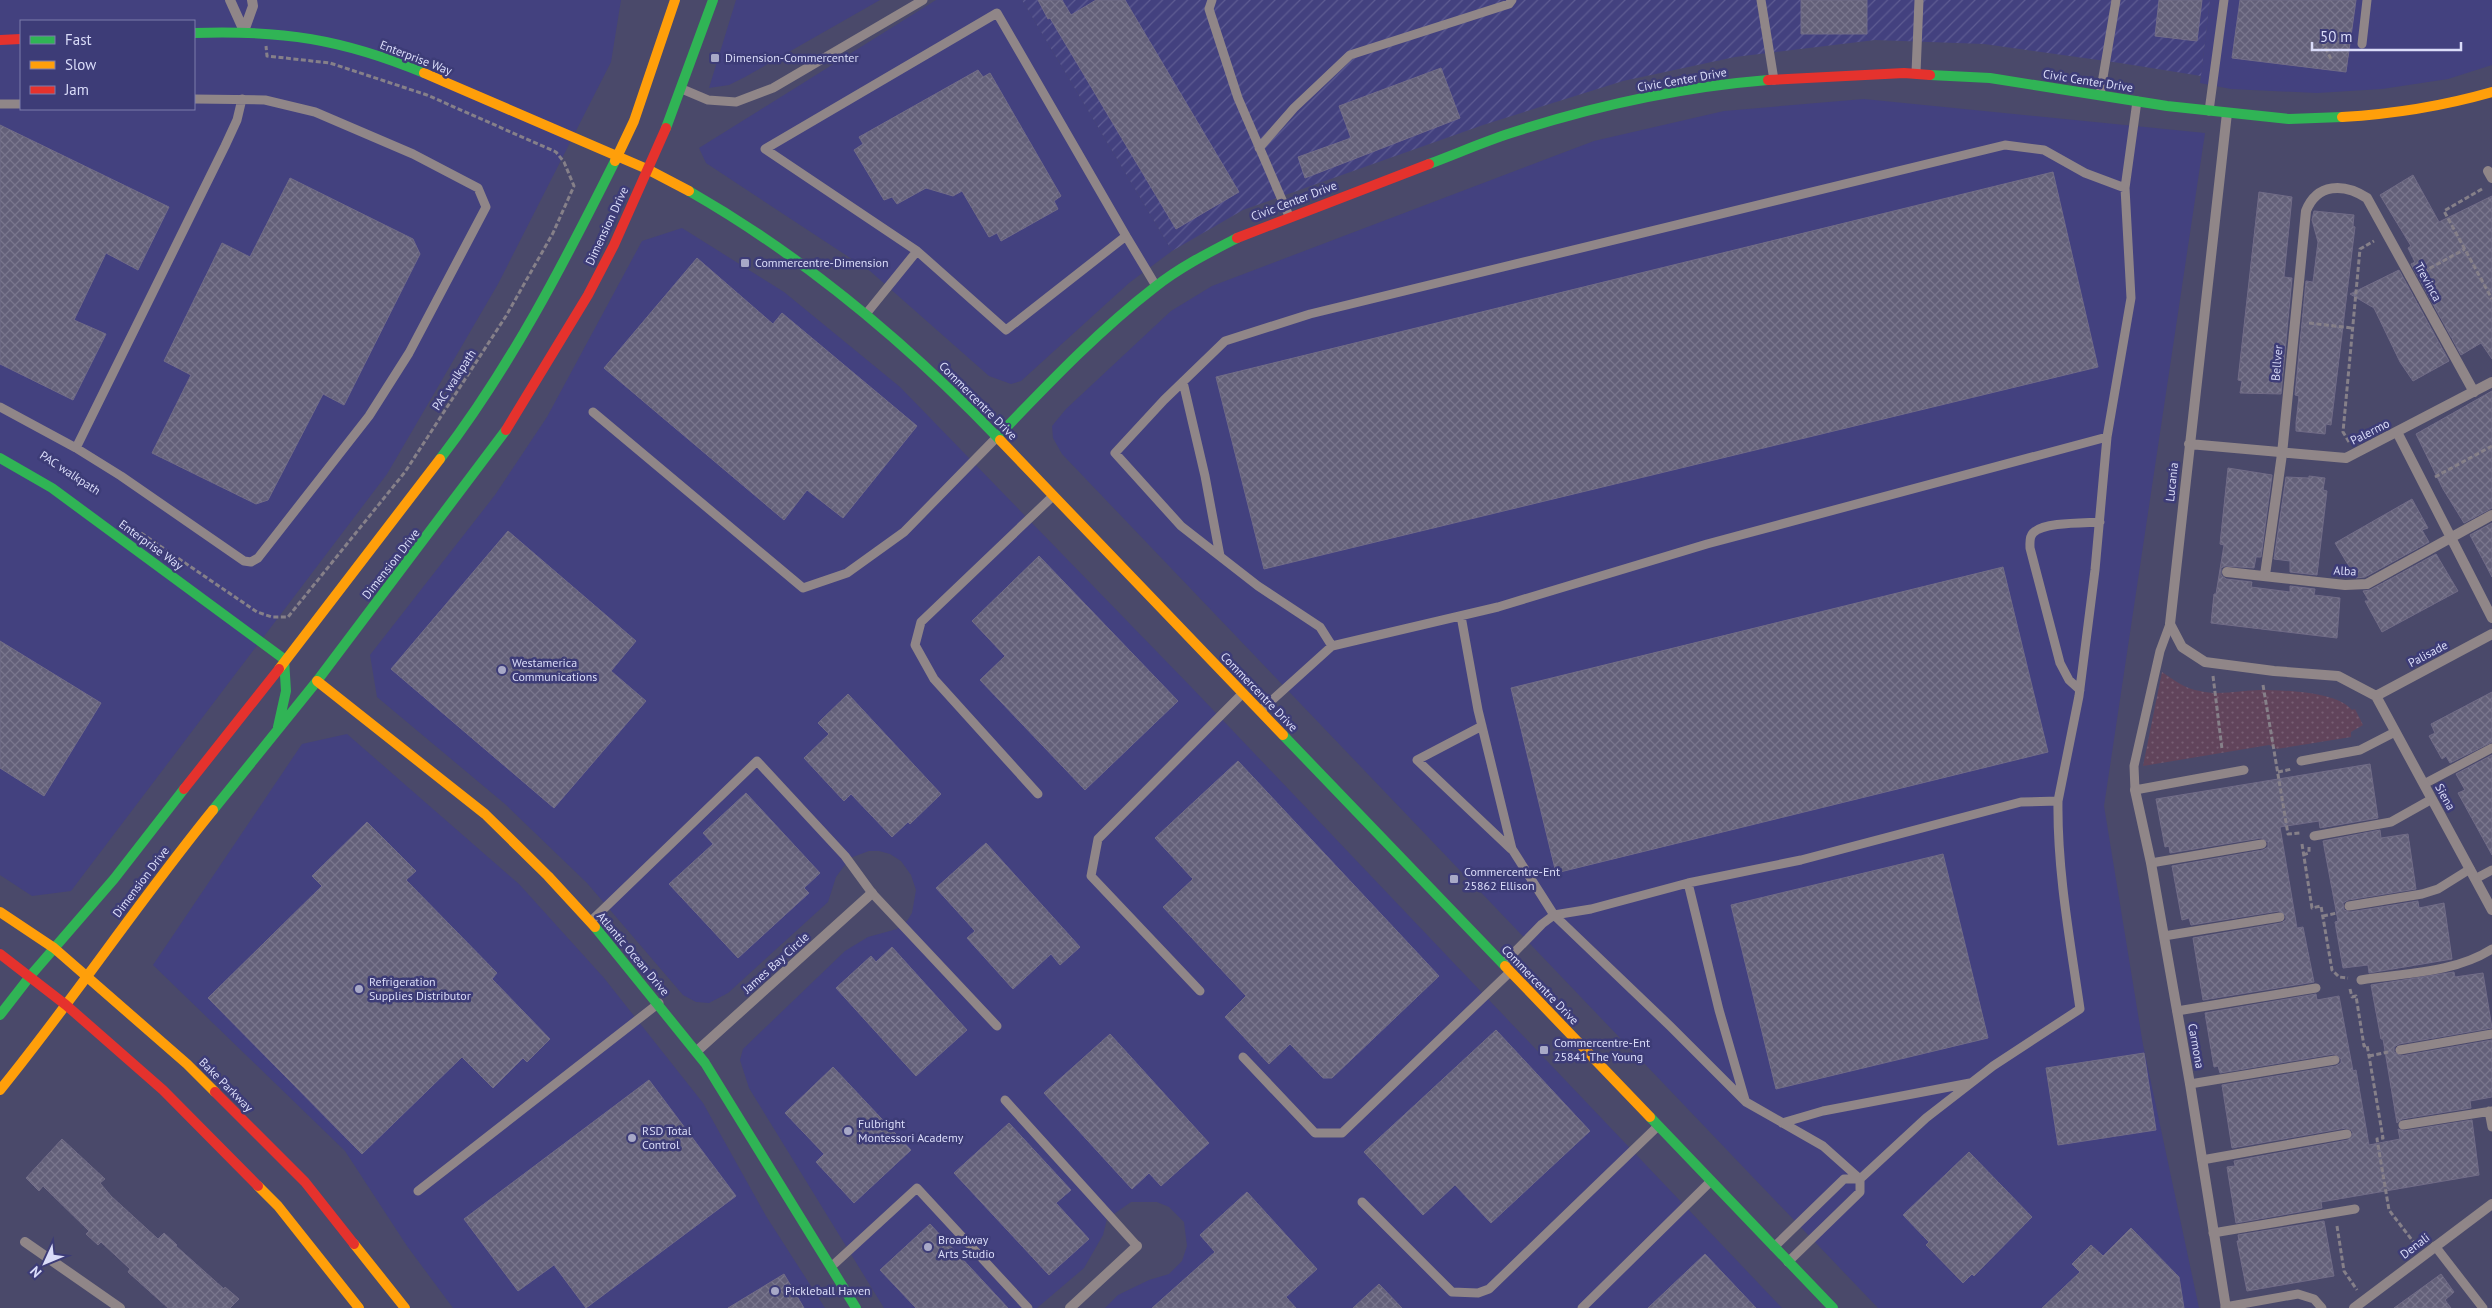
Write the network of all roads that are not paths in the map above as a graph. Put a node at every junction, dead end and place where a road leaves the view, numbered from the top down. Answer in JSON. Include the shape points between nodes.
{"nodes":[{"id":1,"x":230,"y":0,"type":"edge"},
{"id":2,"x":252,"y":0,"type":"edge"},
{"id":3,"x":675,"y":0,"type":"edge"},
{"id":4,"x":713,"y":0,"type":"edge"},
{"id":5,"x":923,"y":0,"type":"edge"},
{"id":6,"x":1212,"y":0,"type":"edge"},
{"id":7,"x":1512,"y":0,"type":"edge"},
{"id":8,"x":1762,"y":0,"type":"edge"},
{"id":9,"x":1920,"y":0,"type":"edge"},
{"id":10,"x":2116,"y":0,"type":"edge"},
{"id":11,"x":2224,"y":0,"type":"edge"},
{"id":12,"x":2367,"y":0,"type":"edge"},
{"id":13,"x":244,"y":31,"type":"junction"},
{"id":14,"x":195,"y":33,"type":"edge"},
{"id":15,"x":20,"y":39,"type":"edge"},
{"id":16,"x":0,"y":40,"type":"edge"},
{"id":17,"x":2362,"y":44,"type":"dead end"},
{"id":18,"x":1916,"y":73,"type":"junction"},
{"id":19,"x":1774,"y":80,"type":"junction"},
{"id":20,"x":682,"y":90,"type":"junction"},
{"id":21,"x":2492,"y":92,"type":"edge"},
{"id":22,"x":2100,"y":95,"type":"junction"},
{"id":23,"x":242,"y":98,"type":"junction"},
{"id":24,"x":195,"y":100,"type":"edge"},
{"id":25,"x":2137,"y":101,"type":"junction"},
{"id":26,"x":0,"y":104,"type":"edge"},
{"id":27,"x":20,"y":104,"type":"edge"},
{"id":28,"x":2209,"y":111,"type":"junction"},
{"id":29,"x":2227,"y":113,"type":"junction"},
{"id":30,"x":1259,"y":148,"type":"junction"},
{"id":31,"x":617,"y":158,"type":"junction"},
{"id":32,"x":647,"y":169,"type":"junction"},
{"id":33,"x":2125,"y":188,"type":"junction"},
{"id":34,"x":2354,"y":190,"type":"joint"},
{"id":35,"x":1289,"y":216,"type":"junction"},
{"id":36,"x":1126,"y":236,"type":"junction"},
{"id":37,"x":917,"y":251,"type":"junction"},
{"id":38,"x":1156,"y":286,"type":"junction"},
{"id":39,"x":866,"y":314,"type":"junction"},
{"id":40,"x":1183,"y":382,"type":"junction"},
{"id":41,"x":2492,"y":382,"type":"edge"},
{"id":42,"x":2474,"y":392,"type":"junction"},
{"id":43,"x":0,"y":408,"type":"edge"},
{"id":44,"x":593,"y":412,"type":"dead end"},
{"id":45,"x":2397,"y":432,"type":"junction"},
{"id":46,"x":997,"y":437,"type":"junction"},
{"id":47,"x":2107,"y":437,"type":"junction"},
{"id":48,"x":2189,"y":444,"type":"junction"},
{"id":49,"x":76,"y":448,"type":"junction"},
{"id":50,"x":2282,"y":454,"type":"junction"},
{"id":51,"x":0,"y":458,"type":"edge"},
{"id":52,"x":1053,"y":496,"type":"junction"},
{"id":53,"x":2492,"y":515,"type":"edge"},
{"id":54,"x":2100,"y":522,"type":"junction"},
{"id":55,"x":2451,"y":538,"type":"junction"},
{"id":56,"x":1220,"y":556,"type":"junction"},
{"id":57,"x":2227,"y":572,"type":"dead end"},
{"id":58,"x":2265,"y":575,"type":"junction"},
{"id":59,"x":1461,"y":616,"type":"junction"},
{"id":60,"x":2492,"y":618,"type":"edge"},
{"id":61,"x":2170,"y":624,"type":"junction"},
{"id":62,"x":2492,"y":634,"type":"edge"},
{"id":63,"x":1332,"y":646,"type":"junction"},
{"id":64,"x":284,"y":659,"type":"junction"},
{"id":65,"x":317,"y":681,"type":"junction"},
{"id":66,"x":2080,"y":690,"type":"junction"},
{"id":67,"x":1243,"y":693,"type":"junction"},
{"id":68,"x":2376,"y":696,"type":"junction"},
{"id":69,"x":1260,"y":711,"type":"junction"},
{"id":70,"x":1482,"y":726,"type":"junction"},
{"id":71,"x":277,"y":729,"type":"junction"},
{"id":72,"x":2395,"y":732,"type":"junction"},
{"id":73,"x":2492,"y":748,"type":"edge"},
{"id":74,"x":2302,"y":761,"type":"dead end"},
{"id":75,"x":2244,"y":770,"type":"dead end"},
{"id":76,"x":2424,"y":784,"type":"junction"},
{"id":77,"x":2134,"y":790,"type":"junction"},
{"id":78,"x":1038,"y":794,"type":"dead end"},
{"id":79,"x":2432,"y":799,"type":"junction"},
{"id":80,"x":2058,"y":801,"type":"junction"},
{"id":81,"x":2314,"y":836,"type":"dead end"},
{"id":82,"x":2262,"y":844,"type":"dead end"},
{"id":83,"x":1512,"y":849,"type":"junction"},
{"id":84,"x":2150,"y":863,"type":"junction"},
{"id":85,"x":2470,"y":869,"type":"junction"},
{"id":86,"x":2492,"y":870,"type":"edge"},
{"id":87,"x":2475,"y":879,"type":"junction"},
{"id":88,"x":1688,"y":883,"type":"junction"},
{"id":89,"x":872,"y":893,"type":"junction"},
{"id":90,"x":2349,"y":906,"type":"dead end"},
{"id":91,"x":2492,"y":910,"type":"edge"},
{"id":92,"x":0,"y":912,"type":"edge"},
{"id":93,"x":1554,"y":916,"type":"junction"},
{"id":94,"x":2280,"y":917,"type":"dead end"},
{"id":95,"x":590,"y":922,"type":"junction"},
{"id":96,"x":2164,"y":936,"type":"junction"},
{"id":97,"x":54,"y":948,"type":"junction"},
{"id":98,"x":2492,"y":949,"type":"edge"},
{"id":99,"x":0,"y":954,"type":"edge"},
{"id":100,"x":1502,"y":964,"type":"junction"},
{"id":101,"x":1510,"y":972,"type":"junction"},
{"id":102,"x":30,"y":975,"type":"junction"},
{"id":103,"x":87,"y":976,"type":"junction"},
{"id":104,"x":2361,"y":980,"type":"dead end"},
{"id":105,"x":2316,"y":988,"type":"dead end"},
{"id":106,"x":1200,"y":991,"type":"dead end"},
{"id":107,"x":659,"y":1003,"type":"junction"},
{"id":108,"x":66,"y":1005,"type":"junction"},
{"id":109,"x":2177,"y":1011,"type":"junction"},
{"id":110,"x":0,"y":1015,"type":"edge"},
{"id":111,"x":997,"y":1026,"type":"dead end"},
{"id":112,"x":2492,"y":1034,"type":"edge"},
{"id":113,"x":2400,"y":1050,"type":"dead end"},
{"id":114,"x":697,"y":1051,"type":"junction"},
{"id":115,"x":1243,"y":1057,"type":"dead end"},
{"id":116,"x":2335,"y":1060,"type":"dead end"},
{"id":117,"x":1972,"y":1082,"type":"junction"},
{"id":118,"x":2190,"y":1084,"type":"junction"},
{"id":119,"x":0,"y":1090,"type":"edge"},
{"id":120,"x":1005,"y":1100,"type":"dead end"},
{"id":121,"x":1746,"y":1102,"type":"junction"},
{"id":122,"x":2491,"y":1111,"type":"edge"},
{"id":123,"x":1782,"y":1123,"type":"junction"},
{"id":124,"x":1658,"y":1126,"type":"junction"},
{"id":125,"x":2403,"y":1126,"type":"dead end"},
{"id":126,"x":2492,"y":1127,"type":"edge"},
{"id":127,"x":2347,"y":1134,"type":"dead end"},
{"id":128,"x":2202,"y":1160,"type":"junction"},
{"id":129,"x":1860,"y":1179,"type":"junction"},
{"id":130,"x":1711,"y":1181,"type":"junction"},
{"id":131,"x":418,"y":1191,"type":"dead end"},
{"id":132,"x":1362,"y":1202,"type":"dead end"},
{"id":133,"x":2492,"y":1204,"type":"edge"},
{"id":134,"x":2355,"y":1209,"type":"dead end"},
{"id":135,"x":2213,"y":1233,"type":"junction"},
{"id":136,"x":25,"y":1242,"type":"dead end"},
{"id":137,"x":1137,"y":1246,"type":"joint"},
{"id":138,"x":2435,"y":1246,"type":"junction"},
{"id":139,"x":1774,"y":1247,"type":"junction"},
{"id":140,"x":1788,"y":1262,"type":"junction"},
{"id":141,"x":831,"y":1267,"type":"junction"},
{"id":142,"x":120,"y":1308,"type":"edge"},
{"id":143,"x":360,"y":1308,"type":"edge"},
{"id":144,"x":405,"y":1308,"type":"edge"},
{"id":145,"x":856,"y":1308,"type":"edge"},
{"id":146,"x":1028,"y":1308,"type":"edge"},
{"id":147,"x":1070,"y":1308,"type":"edge"},
{"id":148,"x":1582,"y":1308,"type":"edge"},
{"id":149,"x":1832,"y":1308,"type":"edge"},
{"id":150,"x":2225,"y":1308,"type":"edge"},
{"id":151,"x":2322,"y":1308,"type":"edge"},
{"id":152,"x":2354,"y":1308,"type":"edge"},
{"id":153,"x":2483,"y":1308,"type":"edge"}],
"edges":[{"from":1,"to":13,"type":"street"},
{"from":2,"to":13,"type":"street"},
{"from":3,"to":31,"type":"street","name":"Dimension Drive","via":[[634,121]]},
{"from":4,"to":20,"type":"street","name":"Dimension Drive"},
{"from":5,"to":20,"type":"lane","via":[[773,88],[736,102],[708,100]]},
{"from":6,"to":30,"type":"lane","via":[[1209,9],[1238,98]]},
{"from":7,"to":30,"type":"lane","via":[[1509,4],[1350,55],[1294,108]]},
{"from":8,"to":19,"type":"lane"},
{"from":9,"to":18,"type":"lane"},
{"from":10,"to":22,"type":"lane"},
{"from":11,"to":28,"type":"lane"},
{"from":12,"to":17,"type":"lane"},
{"from":13,"to":14,"type":"street","name":"Enterprise Way"},
{"from":13,"to":31,"type":"street","name":"Enterprise Way","via":[[332,41],[403,64]]},
{"from":15,"to":16,"type":"street"},
{"from":18,"to":19,"type":"street","name":"Civic Center Drive"},
{"from":18,"to":22,"type":"street","name":"Civic Center Drive","via":[[1990,78]]},
{"from":19,"to":35,"type":"street","name":"Civic Center Drive","via":[[1702,87],[1615,105],[1511,133]]},
{"from":20,"to":32,"type":"street","name":"Dimension Drive"},
{"from":21,"to":29,"type":"street","name":"Civic Center Drive","via":[[2379,115],[2289,119]]},
{"from":22,"to":25,"type":"street","name":"Civic Center Drive"},
{"from":23,"to":24,"type":"lane"},
{"from":23,"to":49,"type":"lane","via":[[237,120],[225,146]]},
{"from":23,"to":49,"type":"lane","via":[[315,112],[396,146],[478,188],[486,206],[409,353],[369,416],[258,558],[244,562]]},
{"from":25,"to":28,"type":"street","name":"Civic Center Drive"},
{"from":25,"to":33,"type":"lane"},
{"from":26,"to":27,"type":"lane"},
{"from":28,"to":29,"type":"street","name":"Civic Center Drive"},
{"from":29,"to":48,"type":"street","name":"Lucania"},
{"from":30,"to":35,"type":"lane"},
{"from":31,"to":32,"type":"street","name":"Commercentre Drive"},
{"from":31,"to":64,"type":"street","name":"Dimension Drive","via":[[499,374],[449,447]]},
{"from":32,"to":39,"type":"street","name":"Commercentre Drive","via":[[751,228],[840,291]]},
{"from":32,"to":65,"type":"street","name":"Dimension Drive","via":[[588,295],[501,439]]},
{"from":33,"to":40,"type":"lane","via":[[2085,172],[2044,150],[2005,145],[1310,314],[1225,341]]},
{"from":33,"to":47,"type":"lane","via":[[2131,298]]},
{"from":34,"to":42,"type":"street","name":"Trevinca","via":[[2367,198]]},
{"from":34,"to":50,"type":"street","name":"Bellver","via":[[2329,189],[2311,199],[2306,211]]},
{"from":35,"to":38,"type":"street","name":"Civic Center Drive","via":[[1201,256]]},
{"from":36,"to":37,"type":"lane","via":[[1006,330]]},
{"from":36,"to":37,"type":"lane","via":[[997,13],[765,149]]},
{"from":36,"to":38,"type":"lane"},
{"from":37,"to":39,"type":"lane"},
{"from":38,"to":46,"type":"street","name":"Civic Center Drive","via":[[1072,359]]},
{"from":39,"to":46,"type":"street","name":"Commercentre Drive","via":[[914,354]]},
{"from":40,"to":56,"type":"lane"},
{"from":40,"to":56,"type":"lane","via":[[1115,453],[1181,526]]},
{"from":41,"to":42,"type":"street","name":"Palermo"},
{"from":42,"to":45,"type":"street","name":"Palermo"},
{"from":43,"to":49,"type":"lane"},
{"from":44,"to":46,"type":"lane","via":[[803,588],[847,573],[904,532]]},
{"from":45,"to":50,"type":"street","name":"Palermo","via":[[2346,458]]},
{"from":45,"to":55,"type":"street"},
{"from":46,"to":52,"type":"street","name":"Commercentre Drive"},
{"from":47,"to":54,"type":"lane"},
{"from":47,"to":59,"type":"lane","via":[[1707,544]]},
{"from":48,"to":50,"type":"street","name":"Palermo"},
{"from":48,"to":61,"type":"street","name":"Lucania"},
{"from":50,"to":58,"type":"street","name":"Bellver"},
{"from":51,"to":64,"type":"street","name":"Enterprise Way","via":[[52,488]]},
{"from":52,"to":67,"type":"street","name":"Commercentre Drive"},
{"from":52,"to":78,"type":"lane","via":[[921,622],[914,646],[934,679]]},
{"from":53,"to":55,"type":"street","name":"Alba"},
{"from":54,"to":66,"type":"lane"},
{"from":54,"to":66,"type":"lane","via":[[2044,527],[2031,537],[2030,548],[2060,663],[2069,680]]},
{"from":55,"to":58,"type":"street","name":"Alba","via":[[2367,584]]},
{"from":55,"to":60,"type":"street"},
{"from":56,"to":63,"type":"lane","via":[[1320,628]]},
{"from":57,"to":58,"type":"street","name":"Alba"},
{"from":59,"to":63,"type":"lane"},
{"from":59,"to":70,"type":"lane"},
{"from":61,"to":68,"type":"street","via":[[2182,647],[2205,662],[2338,676]]},
{"from":61,"to":77,"type":"lane","via":[[2160,651],[2134,766]]},
{"from":62,"to":68,"type":"street","name":"Palisade"},
{"from":63,"to":69,"type":"lane"},
{"from":64,"to":71,"type":"street","via":[[286,691]]},
{"from":64,"to":97,"type":"street","name":"Dimension Drive","via":[[114,879]]},
{"from":65,"to":71,"type":"street","name":"Dimension Drive"},
{"from":65,"to":95,"type":"street","name":"Atlantic Ocean Drive","via":[[485,814]]},
{"from":66,"to":80,"type":"lane"},
{"from":67,"to":69,"type":"street","name":"Commercentre Drive"},
{"from":67,"to":106,"type":"lane","via":[[1098,839],[1091,876]]},
{"from":68,"to":72,"type":"street","name":"Siena"},
{"from":69,"to":100,"type":"street","name":"Commercentre Drive"},
{"from":70,"to":83,"type":"lane"},
{"from":70,"to":83,"type":"lane","via":[[1417,760]]},
{"from":71,"to":103,"type":"street","name":"Dimension Drive"},
{"from":72,"to":74,"type":"lane","via":[[2360,750]]},
{"from":72,"to":76,"type":"street","name":"Siena"},
{"from":73,"to":76,"type":"lane"},
{"from":75,"to":77,"type":"lane"},
{"from":76,"to":79,"type":"street","name":"Siena"},
{"from":77,"to":84,"type":"street","name":"Carmona"},
{"from":79,"to":81,"type":"lane","via":[[2391,822]]},
{"from":79,"to":85,"type":"street","name":"Siena"},
{"from":80,"to":88,"type":"lane","via":[[2021,802],[1801,860]]},
{"from":80,"to":117,"type":"lane","via":[[2067,918],[2080,1008]]},
{"from":82,"to":84,"type":"lane"},
{"from":83,"to":93,"type":"lane"},
{"from":84,"to":96,"type":"street","name":"Carmona"},
{"from":85,"to":87,"type":"street","name":"Siena"},
{"from":85,"to":90,"type":"lane","via":[[2438,889],[2422,894]]},
{"from":86,"to":87,"type":"lane"},
{"from":87,"to":91,"type":"street","name":"Siena"},
{"from":88,"to":93,"type":"lane"},
{"from":88,"to":121,"type":"lane","via":[[1719,1010]]},
{"from":89,"to":95,"type":"lane","via":[[845,856],[756,761]]},
{"from":89,"to":111,"type":"lane"},
{"from":89,"to":114,"type":"street","name":"James Bay Circle"},
{"from":92,"to":97,"type":"street","name":"Bake Parkway"},
{"from":93,"to":100,"type":"lane"},
{"from":93,"to":121,"type":"lane"},
{"from":94,"to":96,"type":"lane"},
{"from":95,"to":107,"type":"street","name":"Atlantic Ocean Drive"},
{"from":96,"to":109,"type":"street","name":"Carmona"},
{"from":97,"to":102,"type":"street","name":"Dimension Drive"},
{"from":97,"to":103,"type":"street","name":"Bake Parkway"},
{"from":98,"to":104,"type":"lane","via":[[2478,958],[2454,965]]},
{"from":99,"to":102,"type":"street"},
{"from":100,"to":101,"type":"street","name":"Commercentre Drive"},
{"from":101,"to":115,"type":"lane","via":[[1342,1133],[1315,1133]]},
{"from":101,"to":124,"type":"street","name":"Commercentre Drive"},
{"from":102,"to":108,"type":"street"},
{"from":102,"to":110,"type":"street","name":"Dimension Drive"},
{"from":103,"to":108,"type":"street","name":"Dimension Drive"},
{"from":103,"to":144,"type":"street","name":"Bake Parkway","via":[[187,1064],[305,1182]]},
{"from":105,"to":109,"type":"lane"},
{"from":107,"to":114,"type":"street","name":"Atlantic Ocean Drive"},
{"from":107,"to":131,"type":"lane"},
{"from":108,"to":119,"type":"street","name":"Dimension Drive"},
{"from":108,"to":143,"type":"street","via":[[163,1090],[278,1206]]},
{"from":109,"to":118,"type":"street","name":"Carmona"},
{"from":112,"to":113,"type":"lane"},
{"from":114,"to":141,"type":"street","name":"Atlantic Ocean Drive"},
{"from":116,"to":118,"type":"lane"},
{"from":117,"to":123,"type":"lane","via":[[1822,1111]]},
{"from":117,"to":129,"type":"lane","via":[[1926,1118]]},
{"from":118,"to":128,"type":"street","name":"Carmona"},
{"from":120,"to":137,"type":"lane"},
{"from":121,"to":123,"type":"lane"},
{"from":122,"to":125,"type":"lane"},
{"from":122,"to":126,"type":"lane"},
{"from":123,"to":129,"type":"lane","via":[[1823,1146]]},
{"from":124,"to":130,"type":"street","name":"Commercentre Drive"},
{"from":124,"to":132,"type":"lane","via":[[1490,1289],[1478,1293],[1452,1292]]},
{"from":127,"to":128,"type":"lane"},
{"from":128,"to":135,"type":"street","name":"Carmona"},
{"from":129,"to":139,"type":"lane","via":[[1844,1179]]},
{"from":129,"to":140,"type":"lane","via":[[1860,1192]]},
{"from":130,"to":139,"type":"street","name":"Commercentre Drive"},
{"from":130,"to":148,"type":"lane"},
{"from":133,"to":138,"type":"street","name":"Denali"},
{"from":134,"to":135,"type":"lane"},
{"from":135,"to":150,"type":"street","name":"Carmona"},
{"from":136,"to":142,"type":"street"},
{"from":137,"to":147,"type":"street"},
{"from":138,"to":152,"type":"street","name":"Denali"},
{"from":138,"to":153,"type":"lane"},
{"from":139,"to":140,"type":"street","name":"Commercentre Drive"},
{"from":140,"to":149,"type":"street","name":"Commercentre Drive"},
{"from":141,"to":145,"type":"street","name":"Atlantic Ocean Drive"},
{"from":141,"to":146,"type":"lane","via":[[916,1188]]},
{"from":150,"to":151,"type":"lane","via":[[2298,1294],[2314,1299]]}]}
